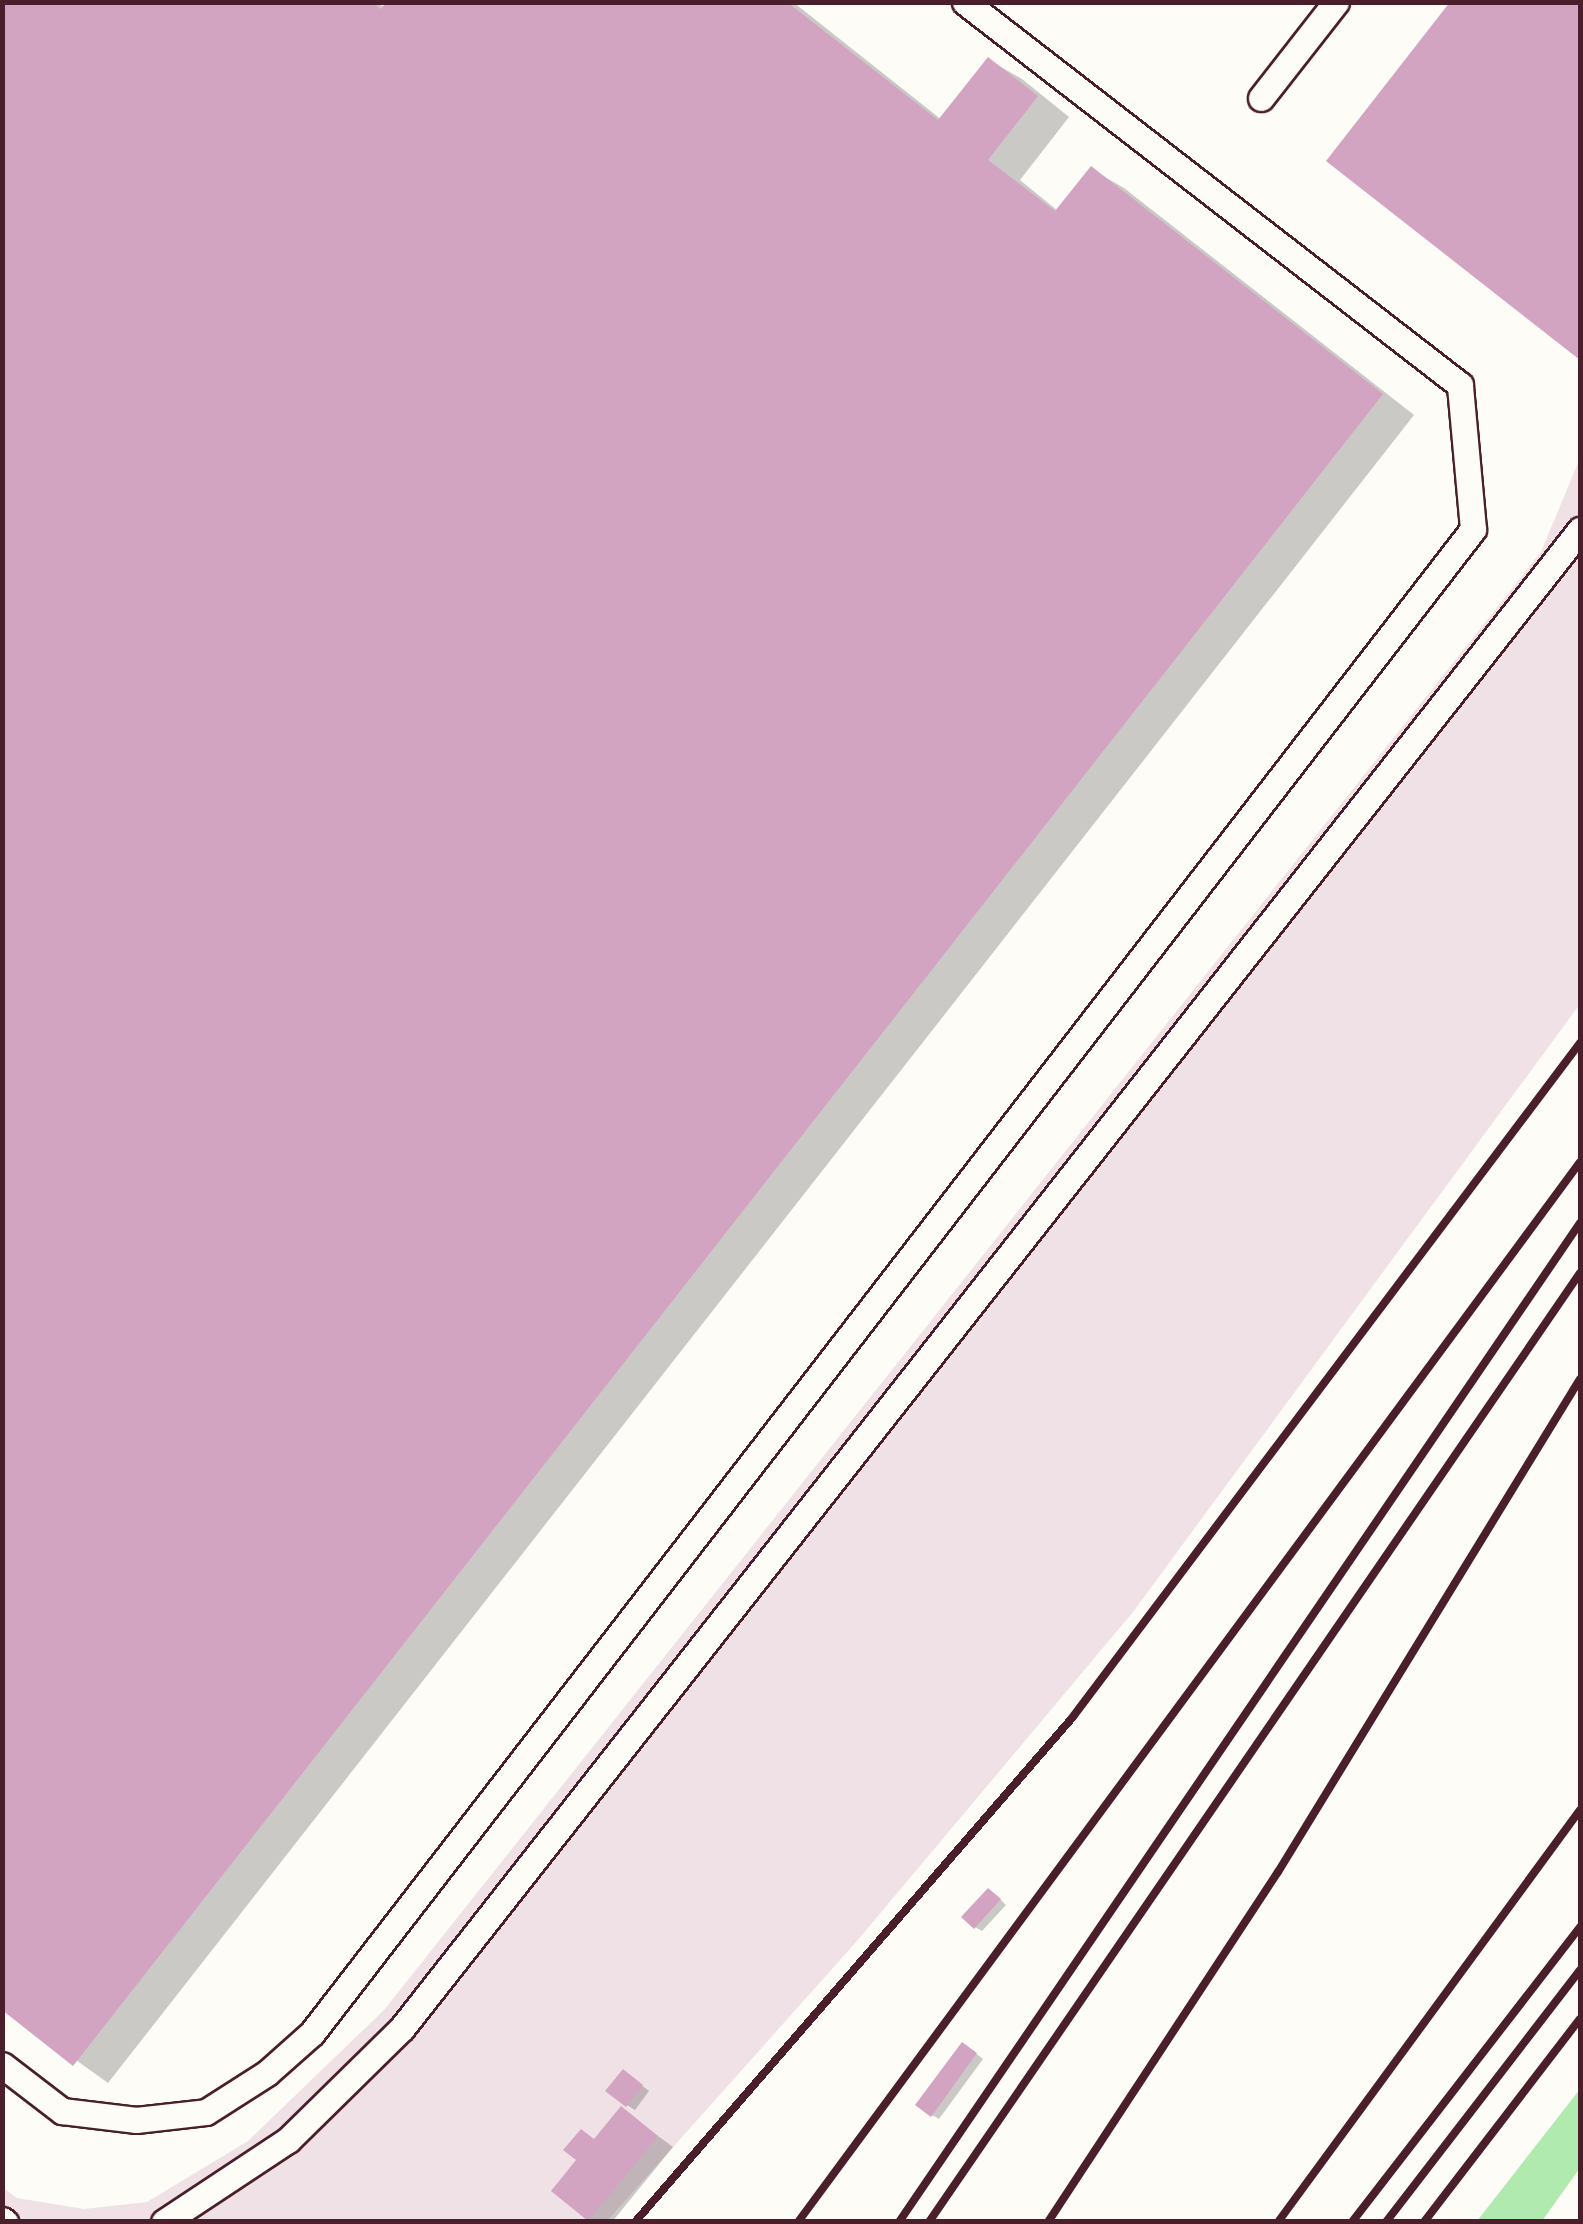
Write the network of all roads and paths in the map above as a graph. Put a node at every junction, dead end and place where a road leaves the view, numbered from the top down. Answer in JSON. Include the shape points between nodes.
{"nodes":[{"id":1,"x":965,"y":2,"type":"edge"},
{"id":2,"x":1336,"y":2,"type":"edge"},
{"id":3,"x":1261,"y":98,"type":"dead end"},
{"id":4,"x":1580,"y":530,"type":"edge"},
{"id":5,"x":2,"y":2065,"type":"edge"},
{"id":6,"x":164,"y":2222,"type":"edge"}],
"edges":[{"from":1,"to":5,"type":"lane","via":[[1460,385],[1474,529],[312,2033],[267,2074],[206,2112],[136,2120],[62,2111]]},
{"from":2,"to":3,"type":"lane"},
{"from":4,"to":6,"type":"lane","via":[[402,2028],[288,2140]]}]}
